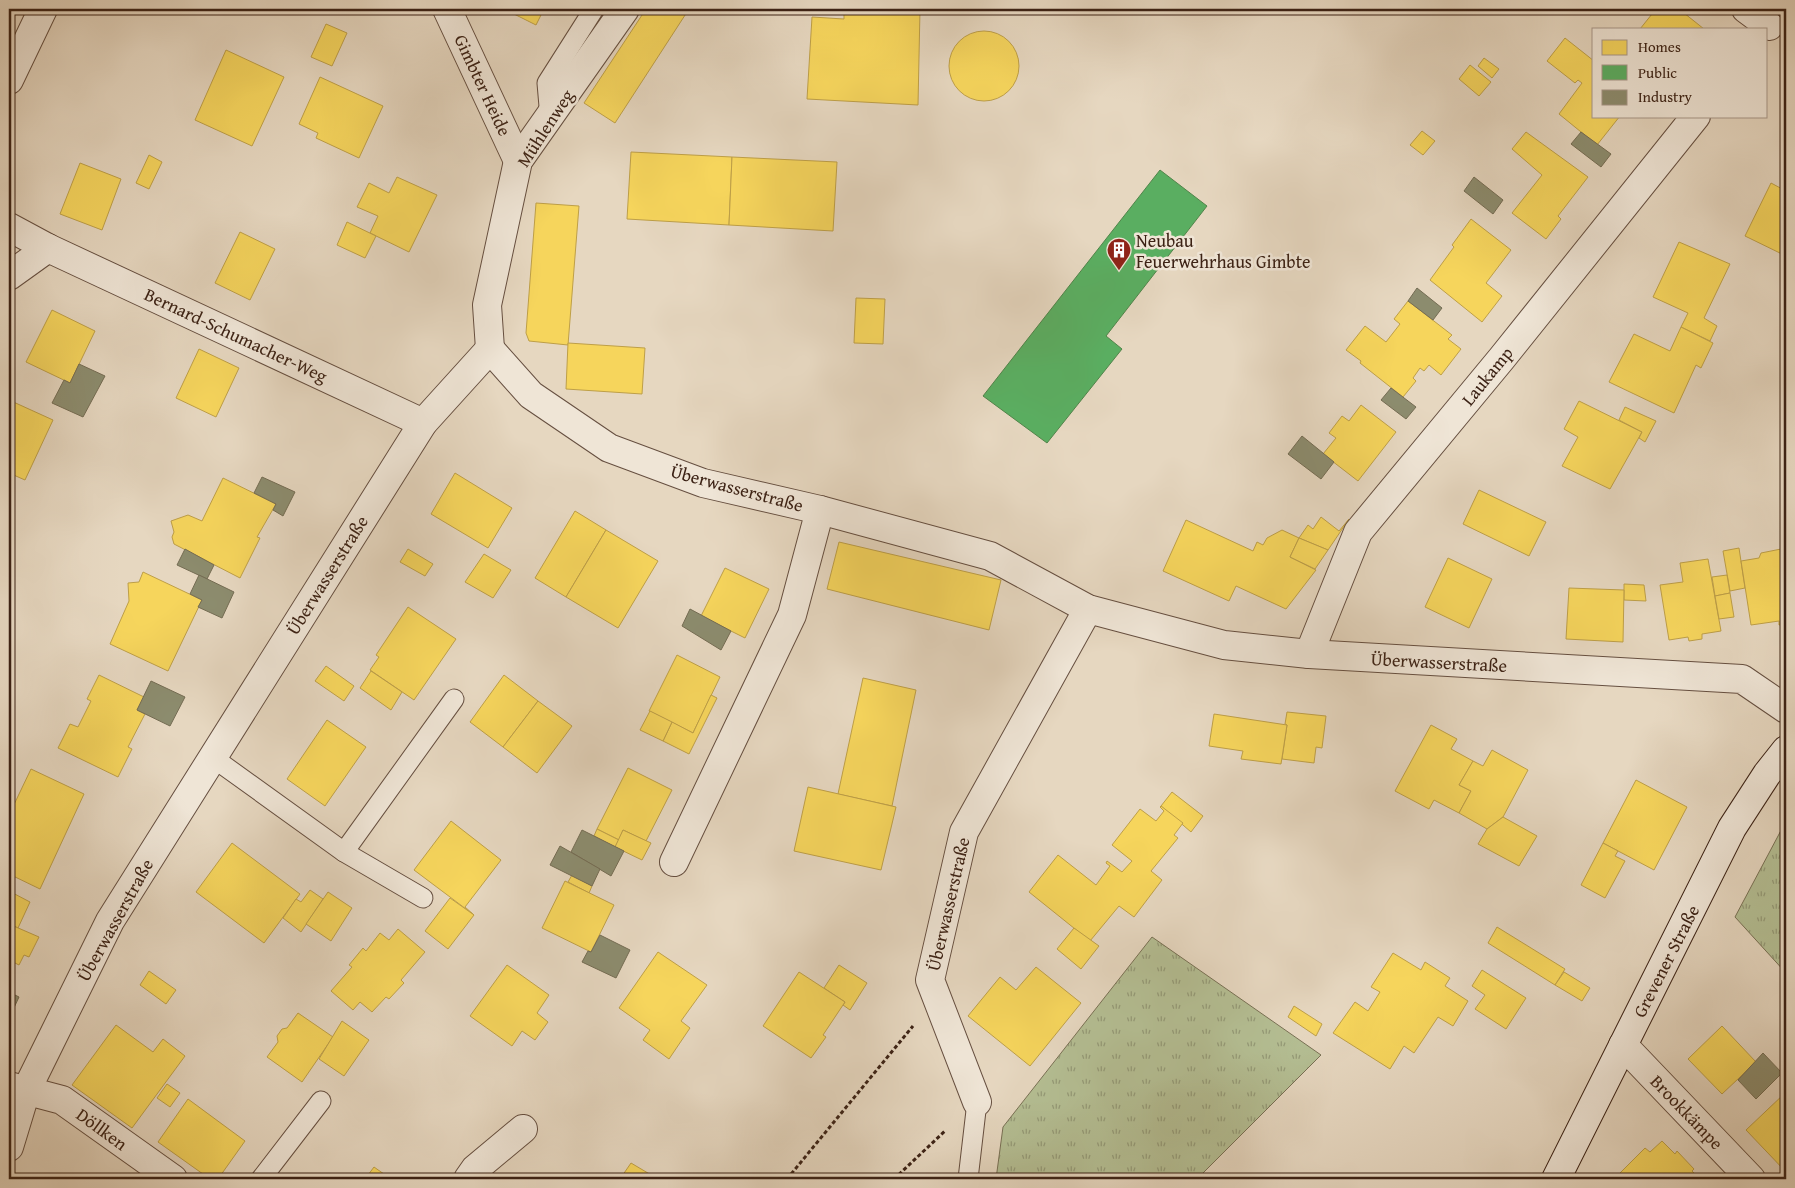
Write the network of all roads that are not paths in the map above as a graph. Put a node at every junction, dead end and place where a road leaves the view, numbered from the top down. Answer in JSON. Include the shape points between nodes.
{"nodes":[{"id":1,"x":43,"y":9,"type":"edge"},
{"id":2,"x":447,"y":9,"type":"edge"},
{"id":3,"x":594,"y":9,"type":"edge"},
{"id":4,"x":625,"y":9,"type":"edge"},
{"id":5,"x":1746,"y":9,"type":"edge"},
{"id":6,"x":1774,"y":30,"type":"edge"},
{"id":7,"x":9,"y":80,"type":"edge"},
{"id":8,"x":550,"y":118,"type":"junction"},
{"id":9,"x":1694,"y":118,"type":"edge"},
{"id":10,"x":518,"y":162,"type":"junction"},
{"id":11,"x":9,"y":227,"type":"edge"},
{"id":12,"x":48,"y":248,"type":"junction"},
{"id":13,"x":9,"y":276,"type":"edge"},
{"id":14,"x":490,"y":349,"type":"junction"},
{"id":15,"x":423,"y":423,"type":"junction"},
{"id":16,"x":820,"y":510,"type":"junction"},
{"id":17,"x":1088,"y":609,"type":"junction"},
{"id":18,"x":1309,"y":654,"type":"junction"},
{"id":19,"x":454,"y":699,"type":"dead end"},
{"id":20,"x":1786,"y":709,"type":"edge"},
{"id":21,"x":1786,"y":750,"type":"edge"},
{"id":22,"x":212,"y":757,"type":"junction"},
{"id":23,"x":344,"y":852,"type":"junction"},
{"id":24,"x":674,"y":862,"type":"dead end"},
{"id":25,"x":423,"y":898,"type":"dead end"},
{"id":26,"x":1624,"y":1046,"type":"junction"},
{"id":27,"x":18,"y":1089,"type":"edge"},
{"id":28,"x":321,"y":1101,"type":"dead end"},
{"id":29,"x":977,"y":1102,"type":"joint"},
{"id":30,"x":523,"y":1129,"type":"dead end"},
{"id":31,"x":9,"y":1147,"type":"edge"},
{"id":32,"x":173,"y":1179,"type":"edge"},
{"id":33,"x":261,"y":1179,"type":"edge"},
{"id":34,"x":468,"y":1179,"type":"edge"},
{"id":35,"x":968,"y":1179,"type":"edge"},
{"id":36,"x":1556,"y":1179,"type":"edge"},
{"id":37,"x":1751,"y":1179,"type":"edge"}],
"edges":[{"from":1,"to":7,"type":"street"},
{"from":2,"to":10,"type":"street","name":"Gimbter Heide"},
{"from":3,"to":8,"type":"lane","via":[[548,83]]},
{"from":4,"to":8,"type":"street","name":"Mühlenweg"},
{"from":5,"to":6,"type":"street"},
{"from":8,"to":10,"type":"street","name":"Mühlenweg"},
{"from":9,"to":18,"type":"street","name":"Laukamp","via":[[1358,532]]},
{"from":10,"to":14,"type":"street","name":"Mühlenweg","via":[[487,306]]},
{"from":11,"to":12,"type":"street","name":"Bernard-Schumacher-Weg"},
{"from":12,"to":13,"type":"street"},
{"from":12,"to":15,"type":"street","name":"Bernard-Schumacher-Weg"},
{"from":14,"to":15,"type":"street","name":"Überwasserstraße"},
{"from":14,"to":16,"type":"street","name":"Überwasserstraße","via":[[531,395],[609,448],[703,483]]},
{"from":15,"to":22,"type":"street","name":"Überwasserstraße"},
{"from":16,"to":17,"type":"street","name":"Überwasserstraße","via":[[990,556]]},
{"from":16,"to":24,"type":"street","name":"Überwasserstraße","via":[[792,615]]},
{"from":17,"to":18,"type":"street","name":"Überwasserstraße","via":[[1224,645]]},
{"from":17,"to":29,"type":"street","name":"Überwasserstraße","via":[[964,832],[930,980]]},
{"from":18,"to":20,"type":"street","name":"Überwasserstraße","via":[[1742,679]]},
{"from":19,"to":23,"type":"lane"},
{"from":21,"to":26,"type":"street","name":"Grevener Straße","via":[[1732,828]]},
{"from":22,"to":23,"type":"lane"},
{"from":22,"to":27,"type":"street","name":"Überwasserstraße","via":[[110,921]]},
{"from":23,"to":25,"type":"lane"},
{"from":26,"to":36,"type":"street","name":"Grevener Straße"},
{"from":26,"to":37,"type":"street","name":"Brookkämpe"},
{"from":27,"to":31,"type":"street","name":"Überwasserstraße"},
{"from":27,"to":32,"type":"street","name":"Döllken","via":[[62,1100]]},
{"from":28,"to":33,"type":"lane"},
{"from":29,"to":35,"type":"lane"},
{"from":30,"to":34,"type":"street","via":[[475,1169]]}]}
